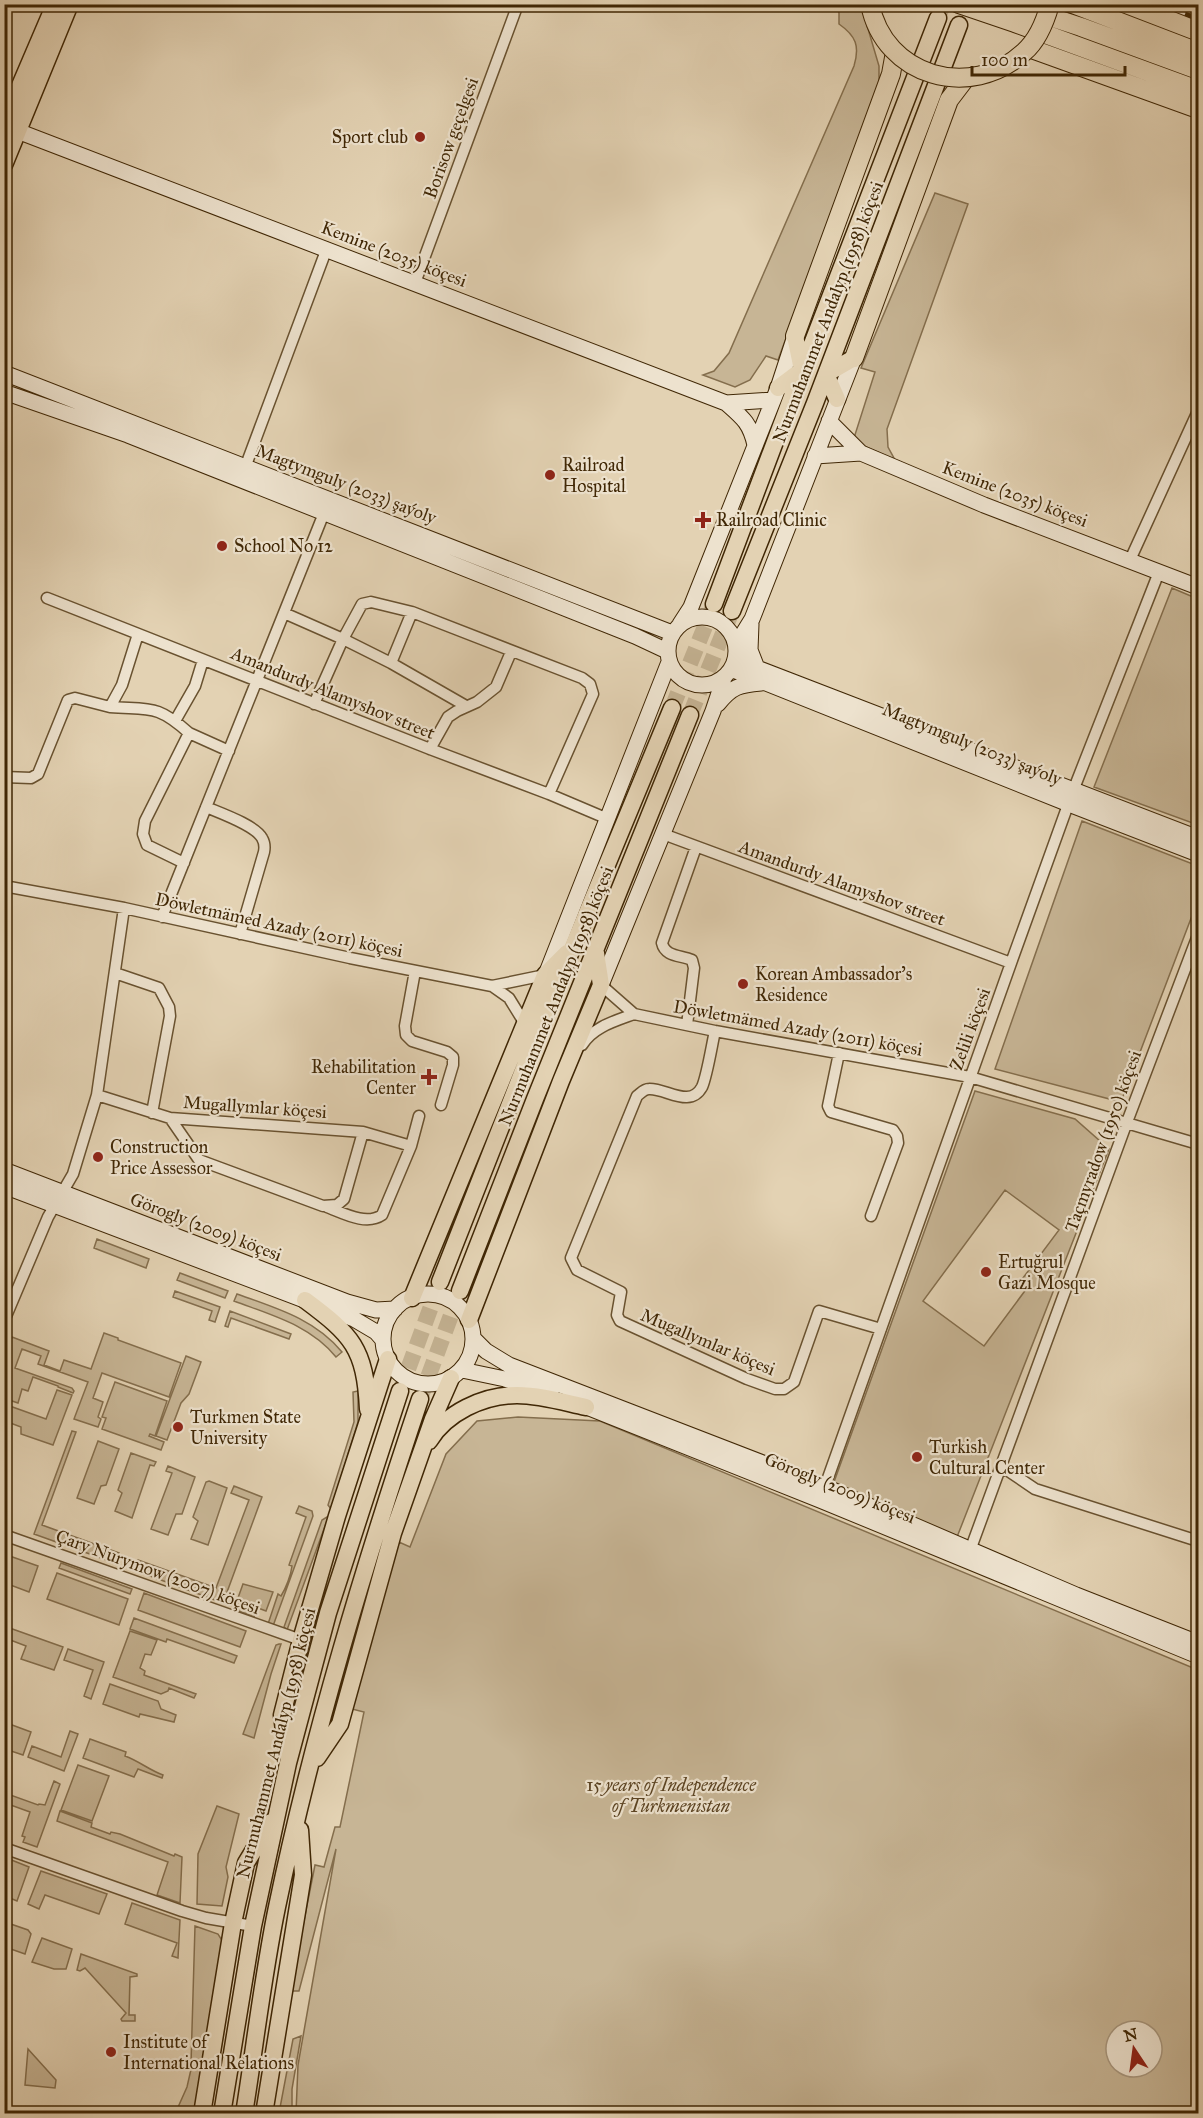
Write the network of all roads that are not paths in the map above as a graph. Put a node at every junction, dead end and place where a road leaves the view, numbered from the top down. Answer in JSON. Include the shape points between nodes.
{"nodes":[{"id":1,"x":55,"y":4,"type":"edge"},
{"id":2,"x":70,"y":4,"type":"edge"},
{"id":3,"x":518,"y":4,"type":"edge"},
{"id":4,"x":870,"y":4,"type":"edge"},
{"id":5,"x":959,"y":4,"type":"edge"},
{"id":6,"x":1011,"y":4,"type":"edge"},
{"id":7,"x":1050,"y":4,"type":"edge"},
{"id":8,"x":1073,"y":4,"type":"edge"},
{"id":9,"x":938,"y":18,"type":"tunnel mouth"},
{"id":10,"x":959,"y":25,"type":"dead end"},
{"id":11,"x":1029,"y":48,"type":"junction"},
{"id":12,"x":895,"y":52,"type":"junction"},
{"id":13,"x":1198,"y":52,"type":"edge"},
{"id":14,"x":1198,"y":70,"type":"edge"},
{"id":15,"x":965,"y":79,"type":"junction"},
{"id":16,"x":1198,"y":90,"type":"edge"},
{"id":17,"x":1198,"y":109,"type":"edge"},
{"id":18,"x":9,"y":127,"type":"edge"},
{"id":19,"x":4,"y":165,"type":"edge"},
{"id":20,"x":327,"y":248,"type":"junction"},
{"id":21,"x":415,"y":283,"type":"junction"},
{"id":22,"x":795,"y":336,"type":"junction"},
{"id":23,"x":854,"y":358,"type":"junction"},
{"id":24,"x":802,"y":369,"type":"junction"},
{"id":25,"x":4,"y":373,"type":"edge"},
{"id":26,"x":826,"y":374,"type":"junction"},
{"id":27,"x":4,"y":392,"type":"edge"},
{"id":28,"x":775,"y":394,"type":"junction"},
{"id":29,"x":837,"y":399,"type":"junction"},
{"id":30,"x":726,"y":403,"type":"junction"},
{"id":31,"x":1198,"y":411,"type":"edge"},
{"id":32,"x":829,"y":421,"type":"junction"},
{"id":33,"x":755,"y":445,"type":"junction"},
{"id":34,"x":861,"y":453,"type":"junction"},
{"id":35,"x":814,"y":456,"type":"junction"},
{"id":36,"x":243,"y":473,"type":"junction"},
{"id":37,"x":324,"y":513,"type":"junction"},
{"id":38,"x":1130,"y":560,"type":"junction"},
{"id":39,"x":1159,"y":572,"type":"junction"},
{"id":40,"x":1198,"y":587,"type":"edge"},
{"id":41,"x":47,"y":598,"type":"dead end"},
{"id":42,"x":714,"y":604,"type":"tunnel mouth"},
{"id":43,"x":691,"y":607,"type":"junction"},
{"id":44,"x":732,"y":611,"type":"tunnel mouth"},
{"id":45,"x":412,"y":612,"type":"junction"},
{"id":46,"x":284,"y":613,"type":"junction"},
{"id":47,"x":752,"y":619,"type":"junction"},
{"id":48,"x":676,"y":628,"type":"junction"},
{"id":49,"x":640,"y":629,"type":"junction"},
{"id":50,"x":138,"y":634,"type":"junction"},
{"id":51,"x":343,"y":639,"type":"junction"},
{"id":52,"x":511,"y":652,"type":"junction"},
{"id":53,"x":668,"y":656,"type":"junction"},
{"id":54,"x":204,"y":660,"type":"junction"},
{"id":55,"x":732,"y":662,"type":"junction"},
{"id":56,"x":391,"y":663,"type":"junction"},
{"id":57,"x":757,"y":668,"type":"junction"},
{"id":58,"x":257,"y":681,"type":"junction"},
{"id":59,"x":766,"y":682,"type":"junction"},
{"id":60,"x":661,"y":685,"type":"junction"},
{"id":61,"x":314,"y":704,"type":"junction"},
{"id":62,"x":466,"y":706,"type":"junction"},
{"id":63,"x":110,"y":707,"type":"junction"},
{"id":64,"x":672,"y":708,"type":"tunnel mouth"},
{"id":65,"x":713,"y":711,"type":"junction"},
{"id":66,"x":690,"y":715,"type":"tunnel mouth"},
{"id":67,"x":175,"y":721,"type":"junction"},
{"id":68,"x":189,"y":733,"type":"junction"},
{"id":69,"x":430,"y":749,"type":"junction"},
{"id":70,"x":229,"y":751,"type":"junction"},
{"id":71,"x":4,"y":777,"type":"edge"},
{"id":72,"x":549,"y":794,"type":"junction"},
{"id":73,"x":1071,"y":798,"type":"junction"},
{"id":74,"x":206,"y":807,"type":"junction"},
{"id":75,"x":608,"y":819,"type":"junction"},
{"id":76,"x":663,"y":834,"type":"junction"},
{"id":77,"x":1198,"y":838,"type":"edge"},
{"id":78,"x":696,"y":847,"type":"junction"},
{"id":79,"x":1198,"y":854,"type":"edge"},
{"id":80,"x":184,"y":863,"type":"junction"},
{"id":81,"x":4,"y":886,"type":"edge"},
{"id":82,"x":124,"y":908,"type":"junction"},
{"id":83,"x":162,"y":917,"type":"junction"},
{"id":84,"x":240,"y":934,"type":"junction"},
{"id":85,"x":1198,"y":935,"type":"edge"},
{"id":86,"x":576,"y":944,"type":"junction"},
{"id":87,"x":596,"y":950,"type":"junction"},
{"id":88,"x":1011,"y":963,"type":"junction"},
{"id":89,"x":415,"y":971,"type":"junction"},
{"id":90,"x":114,"y":973,"type":"junction"},
{"id":91,"x":545,"y":975,"type":"junction"},
{"id":92,"x":601,"y":985,"type":"junction"},
{"id":93,"x":492,"y":987,"type":"junction"},
{"id":94,"x":634,"y":1014,"type":"junction"},
{"id":95,"x":525,"y":1024,"type":"junction"},
{"id":96,"x":687,"y":1025,"type":"junction"},
{"id":97,"x":715,"y":1031,"type":"junction"},
{"id":98,"x":839,"y":1053,"type":"junction"},
{"id":99,"x":970,"y":1077,"type":"junction"},
{"id":100,"x":561,"y":1081,"type":"junction"},
{"id":101,"x":518,"y":1083,"type":"junction"},
{"id":102,"x":97,"y":1095,"type":"junction"},
{"id":103,"x":535,"y":1099,"type":"junction"},
{"id":104,"x":441,"y":1105,"type":"dead end"},
{"id":105,"x":152,"y":1113,"type":"junction"},
{"id":106,"x":419,"y":1116,"type":"dead end"},
{"id":107,"x":170,"y":1118,"type":"junction"},
{"id":108,"x":1127,"y":1122,"type":"junction"},
{"id":109,"x":363,"y":1132,"type":"junction"},
{"id":110,"x":1198,"y":1144,"type":"edge"},
{"id":111,"x":411,"y":1146,"type":"junction"},
{"id":112,"x":4,"y":1170,"type":"edge"},
{"id":113,"x":4,"y":1186,"type":"edge"},
{"id":114,"x":58,"y":1198,"type":"junction"},
{"id":115,"x":323,"y":1206,"type":"junction"},
{"id":116,"x":872,"y":1216,"type":"dead end"},
{"id":117,"x":440,"y":1282,"type":"tunnel mouth"},
{"id":118,"x":460,"y":1291,"type":"tunnel mouth"},
{"id":119,"x":412,"y":1298,"type":"junction"},
{"id":120,"x":305,"y":1300,"type":"junction"},
{"id":121,"x":395,"y":1309,"type":"junction"},
{"id":122,"x":469,"y":1320,"type":"junction"},
{"id":123,"x":4,"y":1321,"type":"edge"},
{"id":124,"x":881,"y":1329,"type":"junction"},
{"id":125,"x":474,"y":1339,"type":"junction"},
{"id":126,"x":383,"y":1340,"type":"junction"},
{"id":127,"x":388,"y":1359,"type":"junction"},
{"id":128,"x":456,"y":1374,"type":"junction"},
{"id":129,"x":400,"y":1391,"type":"tunnel mouth"},
{"id":130,"x":420,"y":1399,"type":"tunnel mouth"},
{"id":131,"x":586,"y":1407,"type":"junction"},
{"id":132,"x":366,"y":1431,"type":"junction"},
{"id":133,"x":419,"y":1458,"type":"junction"},
{"id":134,"x":1001,"y":1466,"type":"junction"},
{"id":135,"x":823,"y":1494,"type":"junction"},
{"id":136,"x":4,"y":1535,"type":"edge"},
{"id":137,"x":1198,"y":1541,"type":"edge"},
{"id":138,"x":968,"y":1556,"type":"junction"},
{"id":139,"x":301,"y":1640,"type":"junction"},
{"id":140,"x":1198,"y":1643,"type":"edge"},
{"id":141,"x":1198,"y":1656,"type":"edge"},
{"id":142,"x":288,"y":1763,"type":"junction"},
{"id":143,"x":310,"y":1769,"type":"junction"},
{"id":144,"x":278,"y":1811,"type":"junction"},
{"id":145,"x":298,"y":1814,"type":"junction"},
{"id":146,"x":4,"y":1848,"type":"edge"},
{"id":147,"x":233,"y":1923,"type":"junction"},
{"id":148,"x":253,"y":1926,"type":"junction"},
{"id":149,"x":202,"y":2114,"type":"edge"},
{"id":150,"x":222,"y":2114,"type":"edge"},
{"id":151,"x":244,"y":2114,"type":"edge"},
{"id":152,"x":264,"y":2114,"type":"edge"}],
"edges":[{"from":1,"to":18,"type":"main road"},
{"from":2,"to":18,"type":"main road"},
{"from":3,"to":21,"type":"street","name":"Borisow geçelgesi"},
{"from":4,"to":12,"type":"highway","bridge":true,"via":[[881,34]]},
{"from":5,"to":16,"type":"highway"},
{"from":6,"to":14,"type":"highway"},
{"from":7,"to":11,"type":"highway","bridge":true,"via":[[1042,28]]},
{"from":8,"to":13,"type":"highway"},
{"from":9,"to":24,"type":"main road","name":"Nurmuhammet Andalyp (1958) köçesi"},
{"from":10,"to":26,"type":"main road","name":"Nurmuhammet Andalyp (1958) köçesi"},
{"from":11,"to":15,"type":"highway","bridge":true,"via":[[1011,63]]},
{"from":11,"to":17,"type":"highway"},
{"from":12,"to":15,"type":"highway","bridge":true,"via":[[914,67],[936,76]]},
{"from":12,"to":22,"type":"highway","via":[[891,74]]},
{"from":15,"to":23,"type":"highway","via":[[949,100]]},
{"from":18,"to":19,"type":"main road"},
{"from":18,"to":20,"type":"main road","name":"Kemine (2035) köçesi"},
{"from":20,"to":21,"type":"main road","name":"Kemine (2035) köçesi"},
{"from":20,"to":36,"type":"street"},
{"from":21,"to":30,"type":"main road","name":"Kemine (2035) köçesi"},
{"from":22,"to":24,"type":"main road"},
{"from":22,"to":28,"type":"main road"},
{"from":23,"to":26,"type":"main road"},
{"from":23,"to":29,"type":"main road"},
{"from":24,"to":28,"type":"main road"},
{"from":24,"to":42,"type":"main road","name":"Nurmuhammet Andalyp (1958) köçesi"},
{"from":25,"to":36,"type":"main road","name":"Magtymguly (2033) şaýoly"},
{"from":26,"to":29,"type":"main road"},
{"from":26,"to":44,"type":"main road","name":"Nurmuhammet Andalyp (1958) köçesi"},
{"from":27,"to":36,"type":"main road","name":"Magtymguly (2033) şaýoly"},
{"from":28,"to":30,"type":"main road","name":"Kemine (2035) köçesi"},
{"from":28,"to":33,"type":"main road"},
{"from":29,"to":32,"type":"main road"},
{"from":30,"to":33,"type":"main road","name":"Nurmuhammet Andalyp (1958) köçesi","via":[[749,425]]},
{"from":31,"to":38,"type":"street"},
{"from":32,"to":34,"type":"main road"},
{"from":32,"to":35,"type":"main road"},
{"from":33,"to":43,"type":"main road"},
{"from":34,"to":35,"type":"main road","name":"Kemine (2035) köçesi"},
{"from":34,"to":38,"type":"main road","name":"Kemine (2035) köçesi"},
{"from":35,"to":47,"type":"main road"},
{"from":36,"to":37,"type":"main road","name":"Magtymguly (2033) şaýoly"},
{"from":36,"to":49,"type":"main road","name":"Magtymguly (2033) şaýoly"},
{"from":37,"to":46,"type":"street"},
{"from":37,"to":49,"type":"main road","name":"Magtymguly (2033) şaýoly"},
{"from":38,"to":39,"type":"main road","name":"Kemine (2035) köçesi"},
{"from":39,"to":40,"type":"main road","name":"Kemine (2035) köçesi"},
{"from":39,"to":73,"type":"street","name":"Zelili köçesi"},
{"from":41,"to":50,"type":"street","name":"Amandurdy Alamyshov street"},
{"from":43,"to":48,"type":"main road"},
{"from":43,"to":49,"type":"main road","via":[[672,620]]},
{"from":45,"to":51,"type":"street","via":[[371,602],[362,604]]},
{"from":45,"to":52,"type":"street"},
{"from":45,"to":56,"type":"street"},
{"from":46,"to":51,"type":"street"},
{"from":46,"to":58,"type":"street"},
{"from":47,"to":55,"type":"main road"},
{"from":47,"to":57,"type":"main road","via":[[750,650]]},
{"from":48,"to":49,"type":"main road","name":"Magtymguly (2033) şaýoly"},
{"from":48,"to":53,"type":"main road"},
{"from":48,"to":55,"type":"main road","via":[[702,616],[724,625],[732,634]]},
{"from":49,"to":53,"type":"main road","name":"Magtymguly (2033) şaýoly"},
{"from":49,"to":60,"type":"main road","via":[[657,653]]},
{"from":50,"to":54,"type":"street","name":"Amandurdy Alamyshov street"},
{"from":50,"to":63,"type":"street"},
{"from":51,"to":56,"type":"street"},
{"from":51,"to":61,"type":"street"},
{"from":52,"to":62,"type":"street","via":[[496,687]]},
{"from":52,"to":72,"type":"street","via":[[582,678],[590,684],[593,694]]},
{"from":53,"to":55,"type":"main road","via":[[674,672],[692,684],[714,683]]},
{"from":53,"to":60,"type":"main road"},
{"from":54,"to":58,"type":"street","name":"Amandurdy Alamyshov street"},
{"from":54,"to":67,"type":"street","via":[[195,686]]},
{"from":55,"to":57,"type":"main road","name":"Magtymguly (2033) şaýoly"},
{"from":55,"to":59,"type":"main road","name":"Magtymguly (2033) şaýoly"},
{"from":55,"to":65,"type":"main road"},
{"from":56,"to":62,"type":"street"},
{"from":57,"to":73,"type":"main road","name":"Magtymguly (2033) şaýoly"},
{"from":58,"to":61,"type":"street","name":"Amandurdy Alamyshov street"},
{"from":58,"to":70,"type":"street"},
{"from":59,"to":65,"type":"main road","via":[[728,691]]},
{"from":59,"to":73,"type":"main road","name":"Magtymguly (2033) şaýoly"},
{"from":60,"to":75,"type":"main road"},
{"from":61,"to":69,"type":"street","name":"Amandurdy Alamyshov street"},
{"from":62,"to":69,"type":"street","via":[[448,717]]},
{"from":63,"to":67,"type":"street","via":[[148,708]]},
{"from":63,"to":71,"type":"street","via":[[75,698],[68,700],[38,774],[31,778]]},
{"from":64,"to":86,"type":"main road","name":"Nurmuhammet Andalyp (1958) köçesi"},
{"from":65,"to":76,"type":"main road"},
{"from":66,"to":87,"type":"main road","name":"Nurmuhammet Andalyp (1958) köçesi"},
{"from":67,"to":68,"type":"street"},
{"from":68,"to":70,"type":"street"},
{"from":68,"to":80,"type":"street","via":[[142,834],[147,845]]},
{"from":69,"to":72,"type":"street","name":"Amandurdy Alamyshov street"},
{"from":70,"to":74,"type":"street"},
{"from":72,"to":75,"type":"street","name":"Amandurdy Alamyshov street"},
{"from":73,"to":77,"type":"main road","name":"Magtymguly (2033) şaýoly"},
{"from":73,"to":79,"type":"main road","name":"Magtymguly (2033) şaýoly"},
{"from":73,"to":88,"type":"street","name":"Zelili köçesi"},
{"from":74,"to":80,"type":"street"},
{"from":74,"to":84,"type":"street","via":[[253,829],[265,844]]},
{"from":75,"to":91,"type":"main road"},
{"from":76,"to":78,"type":"street","name":"Amandurdy Alamyshov street"},
{"from":76,"to":92,"type":"main road"},
{"from":78,"to":88,"type":"street","name":"Amandurdy Alamyshov street"},
{"from":78,"to":96,"type":"street","via":[[662,943],[667,953],[692,960]]},
{"from":80,"to":83,"type":"street"},
{"from":81,"to":82,"type":"street","name":"Döwletmämed Azady (2011) köçesi"},
{"from":82,"to":83,"type":"street","name":"Döwletmämed Azady (2011) köçesi"},
{"from":82,"to":90,"type":"street"},
{"from":83,"to":84,"type":"street","name":"Döwletmämed Azady (2011) köçesi"},
{"from":84,"to":89,"type":"street","name":"Döwletmämed Azady (2011) köçesi"},
{"from":85,"to":108,"type":"street","name":"Taçmyradow (1950) köçesi"},
{"from":86,"to":91,"type":"main road"},
{"from":86,"to":101,"type":"main road","name":"Nurmuhammet Andalyp (1958) köçesi"},
{"from":87,"to":92,"type":"main road"},
{"from":87,"to":103,"type":"main road","name":"Nurmuhammet Andalyp (1958) köçesi"},
{"from":88,"to":99,"type":"street","name":"Zelili köçesi"},
{"from":89,"to":93,"type":"street","name":"Döwletmämed Azady (2011) köçesi"},
{"from":89,"to":104,"type":"street","via":[[406,1035],[453,1057]]},
{"from":90,"to":102,"type":"street"},
{"from":90,"to":105,"type":"street","via":[[159,988],[170,1007]]},
{"from":91,"to":93,"type":"street","name":"Döwletmämed Azady (2011) köçesi"},
{"from":91,"to":95,"type":"main road"},
{"from":92,"to":94,"type":"street","name":"Döwletmämed Azady (2011) köçesi"},
{"from":92,"to":100,"type":"main road"},
{"from":93,"to":95,"type":"street","name":"Nurmuhammet Andalyp (1958) köçesi","via":[[508,998]]},
{"from":94,"to":96,"type":"street","name":"Döwletmämed Azady (2011) köçesi"},
{"from":94,"to":100,"type":"street","via":[[602,1026],[587,1037]]},
{"from":95,"to":101,"type":"main road"},
{"from":95,"to":119,"type":"main road"},
{"from":96,"to":97,"type":"street","name":"Döwletmämed Azady (2011) köçesi"},
{"from":97,"to":98,"type":"street","name":"Döwletmämed Azady (2011) köçesi"},
{"from":97,"to":124,"type":"street","name":"Mugallymlar köçesi","via":[[701,1088],[692,1096],[650,1089],[637,1096],[571,1258],[573,1264],[577,1270],[621,1292],[617,1315],[620,1321],[776,1389],[794,1382],[819,1311]]},
{"from":98,"to":99,"type":"street","name":"Döwletmämed Azady (2011) köçesi"},
{"from":98,"to":116,"type":"street","via":[[828,1106],[831,1112],[893,1130],[897,1136],[898,1143]]},
{"from":99,"to":108,"type":"street","name":"Döwletmämed Azady (2011) köçesi"},
{"from":99,"to":124,"type":"street","name":"Zelili köçesi"},
{"from":100,"to":103,"type":"main road"},
{"from":100,"to":122,"type":"main road"},
{"from":101,"to":117,"type":"main road","name":"Nurmuhammet Andalyp (1958) köçesi"},
{"from":102,"to":105,"type":"street","name":"Mugallymlar köçesi"},
{"from":102,"to":114,"type":"street","via":[[72,1174]]},
{"from":103,"to":118,"type":"main road","name":"Nurmuhammet Andalyp (1958) köçesi"},
{"from":105,"to":107,"type":"street","name":"Mugallymlar köçesi"},
{"from":106,"to":111,"type":"street"},
{"from":107,"to":109,"type":"street","name":"Mugallymlar köçesi"},
{"from":107,"to":115,"type":"street","via":[[198,1160]]},
{"from":108,"to":110,"type":"street","name":"Döwletmämed Azady (2011) köçesi"},
{"from":108,"to":134,"type":"street","name":"Taçmyradow (1950) köçesi"},
{"from":109,"to":111,"type":"street","name":"Mugallymlar köçesi"},
{"from":109,"to":115,"type":"street","via":[[344,1199],[337,1205]]},
{"from":111,"to":115,"type":"street","via":[[382,1215],[376,1220],[368,1221]]},
{"from":112,"to":114,"type":"main road","name":"Görogly (2009) köçesi"},
{"from":113,"to":114,"type":"main road","name":"Görogly (2009) köçesi"},
{"from":114,"to":120,"type":"main road","name":"Görogly (2009) köçesi"},
{"from":114,"to":121,"type":"main road","name":"Görogly (2009) köçesi","via":[[346,1302],[376,1310]]},
{"from":114,"to":123,"type":"street"},
{"from":119,"to":121,"type":"main road"},
{"from":119,"to":122,"type":"main road","via":[[425,1294],[445,1298],[456,1304]]},
{"from":120,"to":126,"type":"main road","name":"Görogly (2009) köçesi","via":[[354,1319]]},
{"from":120,"to":132,"type":"main road","via":[[343,1329],[357,1351],[367,1388]]},
{"from":121,"to":126,"type":"main road","via":[[385,1326]]},
{"from":122,"to":125,"type":"main road"},
{"from":124,"to":135,"type":"street","name":"Zelili köçesi"},
{"from":125,"to":128,"type":"main road","via":[[469,1359]]},
{"from":125,"to":135,"type":"main road","name":"Görogly (2009) köçesi","via":[[509,1365]]},
{"from":126,"to":127,"type":"main road"},
{"from":127,"to":128,"type":"main road","via":[[400,1375],[419,1383],[432,1384]]},
{"from":127,"to":132,"type":"main road"},
{"from":128,"to":131,"type":"main road","name":"Görogly (2009) köçesi","via":[[505,1379]]},
{"from":128,"to":133,"type":"main road"},
{"from":129,"to":142,"type":"main road","name":"Nurmuhammet Andalyp (1958) köçesi","via":[[331,1602]]},
{"from":130,"to":143,"type":"main road","via":[[369,1550]]},
{"from":131,"to":133,"type":"main road","via":[[515,1395],[491,1398],[450,1418],[435,1431]]},
{"from":131,"to":135,"type":"main road","name":"Görogly (2009) köçesi"},
{"from":132,"to":139,"type":"main road"},
{"from":133,"to":143,"type":"main road","via":[[390,1542],[340,1724]]},
{"from":134,"to":137,"type":"street","via":[[1035,1489]]},
{"from":134,"to":138,"type":"street","name":"Taçmyradow (1950) köçesi"},
{"from":135,"to":138,"type":"main road","name":"Görogly (2009) köçesi"},
{"from":136,"to":139,"type":"street","name":"Çary Nurymow (2007) köçesi"},
{"from":138,"to":140,"type":"main road","name":"Görogly (2009) köçesi"},
{"from":138,"to":141,"type":"main road","name":"Görogly (2009) köçesi"},
{"from":139,"to":142,"type":"main road","via":[[282,1715]]},
{"from":142,"to":144,"type":"main road","name":"Nurmuhammet Andalyp (1958) köçesi"},
{"from":143,"to":145,"type":"main road"},
{"from":144,"to":147,"type":"main road","via":[[246,1863]]},
{"from":144,"to":148,"type":"main road","name":"Nurmuhammet Andalyp (1958) köçesi"},
{"from":145,"to":151,"type":"main road","via":[[273,1926]]},
{"from":145,"to":152,"type":"main road","via":[[303,1875]]},
{"from":146,"to":147,"type":"street","via":[[182,1911]]},
{"from":147,"to":148,"type":"street"},
{"from":147,"to":149,"type":"main road"},
{"from":148,"to":150,"type":"main road","name":"Nurmuhammet Andalyp (1958) köçesi"}]}
